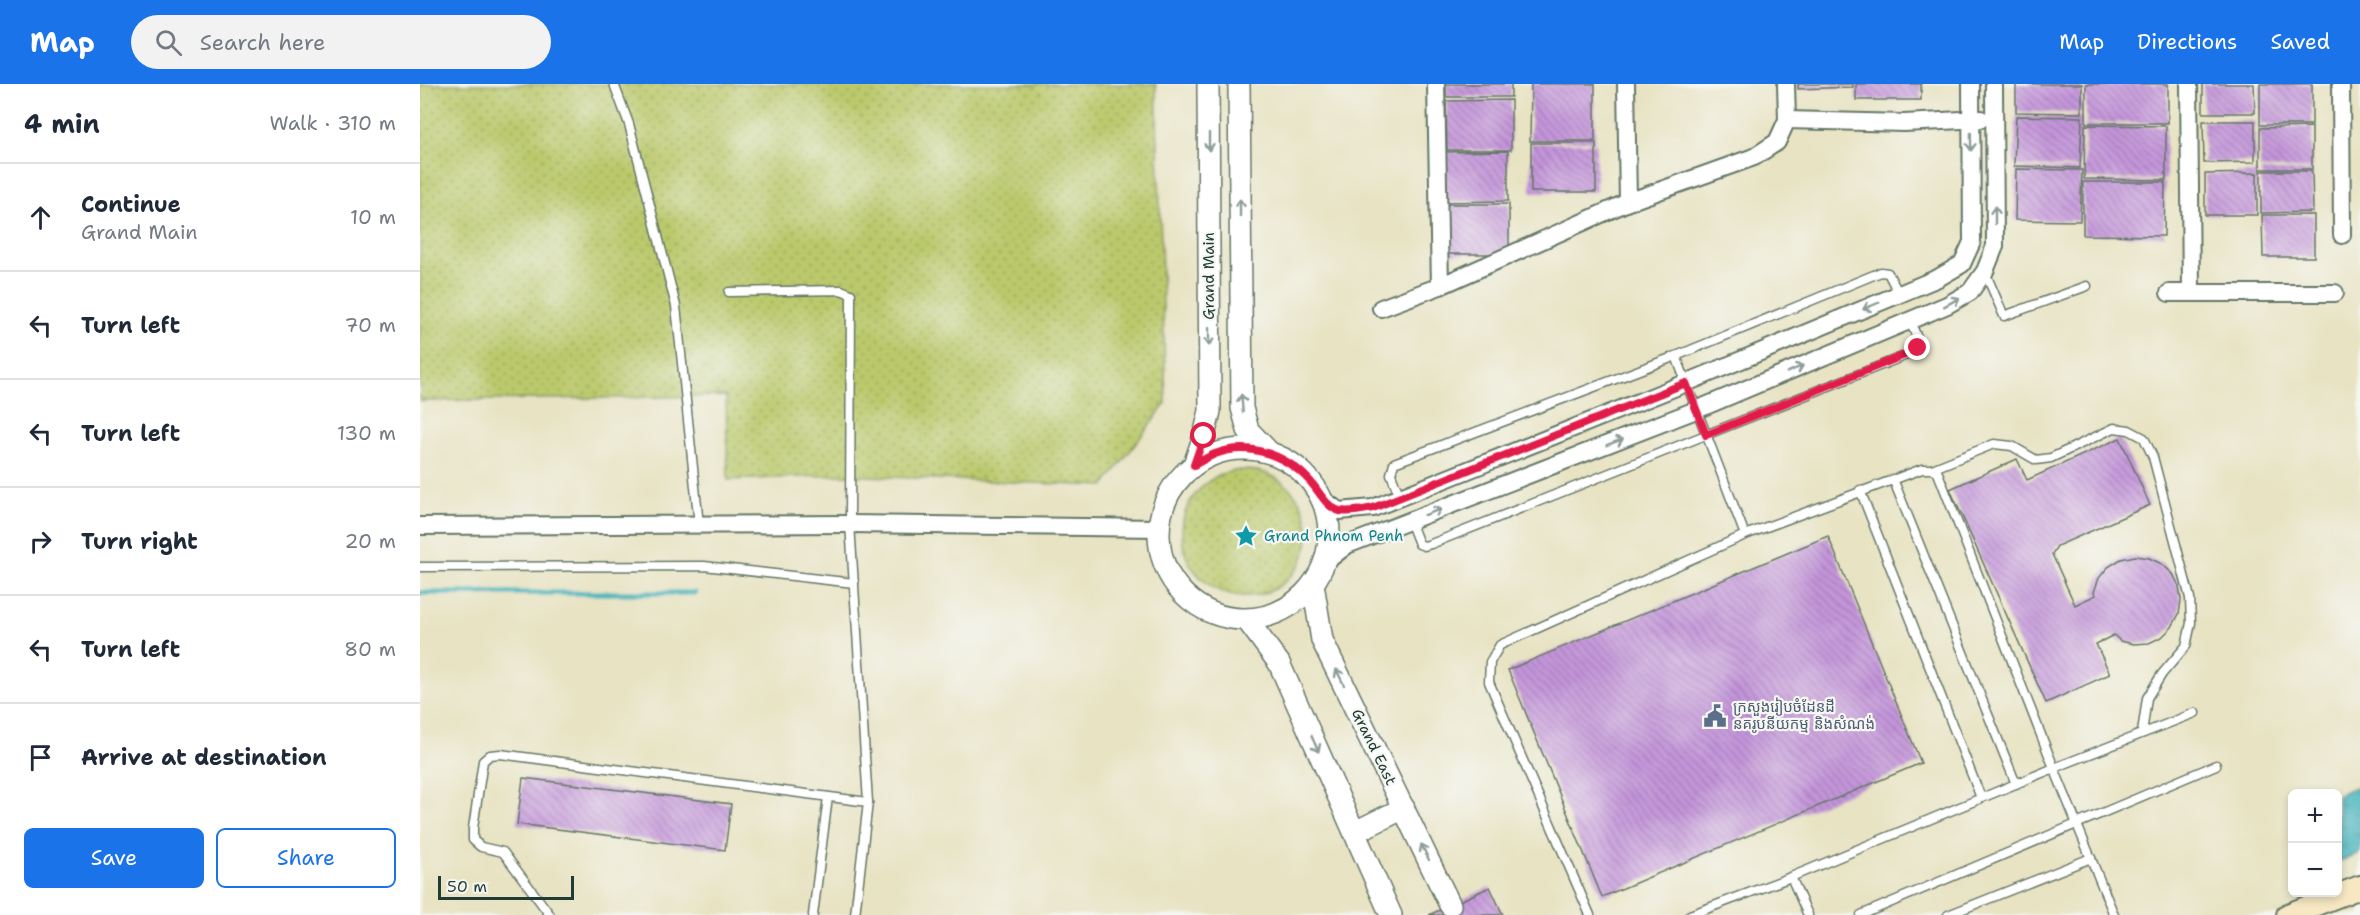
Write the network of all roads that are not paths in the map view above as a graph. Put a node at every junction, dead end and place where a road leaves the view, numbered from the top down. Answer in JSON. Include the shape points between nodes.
{"nodes":[{"id":1,"x":614,"y":84,"type":"edge"},
{"id":2,"x":1208,"y":84,"type":"edge"},
{"id":3,"x":1239,"y":84,"type":"edge"},
{"id":4,"x":1436,"y":84,"type":"edge"},
{"id":5,"x":1626,"y":84,"type":"edge"},
{"id":6,"x":1786,"y":84,"type":"edge"},
{"id":7,"x":1971,"y":84,"type":"edge"},
{"id":8,"x":1994,"y":84,"type":"edge"},
{"id":9,"x":2189,"y":84,"type":"edge"},
{"id":10,"x":2341,"y":84,"type":"edge"},
{"id":11,"x":1971,"y":119,"type":"junction"},
{"id":12,"x":1994,"y":119,"type":"junction"},
{"id":13,"x":1787,"y":120,"type":"junction"},
{"id":14,"x":1628,"y":202,"type":"junction"},
{"id":15,"x":2342,"y":235,"type":"dead end"},
{"id":16,"x":1966,"y":258,"type":"junction"},
{"id":17,"x":1985,"y":272,"type":"junction"},
{"id":18,"x":1440,"y":286,"type":"junction"},
{"id":19,"x":2087,"y":286,"type":"dead end"},
{"id":20,"x":729,"y":291,"type":"dead end"},
{"id":21,"x":2169,"y":293,"type":"dead end"},
{"id":22,"x":2192,"y":293,"type":"junction"},
{"id":23,"x":2335,"y":293,"type":"dead end"},
{"id":24,"x":1899,"y":294,"type":"junction"},
{"id":25,"x":1381,"y":308,"type":"dead end"},
{"id":26,"x":1910,"y":321,"type":"junction"},
{"id":27,"x":1676,"y":356,"type":"junction"},
{"id":28,"x":1686,"y":383,"type":"junction"},
{"id":29,"x":1696,"y":410,"type":"junction"},
{"id":30,"x":1706,"y":435,"type":"junction"},
{"id":31,"x":1269,"y":452,"type":"junction"},
{"id":32,"x":1194,"y":465,"type":"junction"},
{"id":33,"x":1932,"y":469,"type":"junction"},
{"id":34,"x":1893,"y":479,"type":"junction"},
{"id":35,"x":1860,"y":490,"type":"junction"},
{"id":36,"x":1400,"y":497,"type":"junction"},
{"id":37,"x":1321,"y":498,"type":"junction"},
{"id":38,"x":1410,"y":521,"type":"junction"},
{"id":39,"x":850,"y":524,"type":"junction"},
{"id":40,"x":699,"y":525,"type":"junction"},
{"id":41,"x":420,"y":526,"type":"edge"},
{"id":42,"x":1159,"y":528,"type":"junction"},
{"id":43,"x":1744,"y":535,"type":"junction"},
{"id":44,"x":1324,"y":563,"type":"junction"},
{"id":45,"x":420,"y":567,"type":"edge"},
{"id":46,"x":854,"y":583,"type":"junction"},
{"id":47,"x":1313,"y":584,"type":"junction"},
{"id":48,"x":1247,"y":620,"type":"junction"},
{"id":49,"x":2195,"y":713,"type":"dead end"},
{"id":50,"x":2142,"y":733,"type":"junction"},
{"id":51,"x":2216,"y":765,"type":"dead end"},
{"id":52,"x":2054,"y":768,"type":"junction"},
{"id":53,"x":2016,"y":784,"type":"junction"},
{"id":54,"x":828,"y":796,"type":"junction"},
{"id":55,"x":1981,"y":798,"type":"junction"},
{"id":56,"x":868,"y":802,"type":"junction"},
{"id":57,"x":1404,"y":808,"type":"junction"},
{"id":58,"x":2077,"y":823,"type":"junction"},
{"id":59,"x":1355,"y":832,"type":"junction"},
{"id":60,"x":2091,"y":858,"type":"junction"},
{"id":61,"x":1791,"y":877,"type":"junction"},
{"id":62,"x":2360,"y":887,"type":"edge"},
{"id":63,"x":1450,"y":905,"type":"dead end"},
{"id":64,"x":550,"y":915,"type":"edge"},
{"id":65,"x":813,"y":915,"type":"edge"},
{"id":66,"x":855,"y":915,"type":"edge"},
{"id":67,"x":1391,"y":915,"type":"edge"},
{"id":68,"x":1590,"y":915,"type":"edge"},
{"id":69,"x":1690,"y":915,"type":"edge"},
{"id":70,"x":1808,"y":915,"type":"edge"},
{"id":71,"x":1861,"y":915,"type":"edge"},
{"id":72,"x":1948,"y":915,"type":"edge"},
{"id":73,"x":2114,"y":915,"type":"edge"},
{"id":74,"x":2288,"y":915,"type":"edge"}],
"edges":[{"from":1,"to":40,"type":"lane","via":[[629,124],[676,306]]},
{"from":2,"to":32,"type":"street","name":"Grand Main","one_way":true,"via":[[1210,411]]},
{"from":31,"to":3,"type":"street","name":"Grand Main","one_way":true,"via":[[1248,430],[1242,408]]},
{"from":4,"to":18,"type":"street"},
{"from":5,"to":14,"type":"street"},
{"from":6,"to":13,"type":"street"},
{"from":7,"to":11,"type":"street"},
{"from":8,"to":12,"type":"street"},
{"from":9,"to":22,"type":"street"},
{"from":10,"to":15,"type":"street"},
{"from":11,"to":12,"type":"street"},
{"from":11,"to":13,"type":"street","via":[[1904,123]]},
{"from":11,"to":16,"type":"street","one_way":true,"via":[[1972,242]]},
{"from":17,"to":12,"type":"street","one_way":true,"via":[[1995,246]]},
{"from":13,"to":14,"type":"street","via":[[1777,142],[1754,157]]},
{"from":14,"to":18,"type":"street"},
{"from":16,"to":17,"type":"street"},
{"from":16,"to":24,"type":"street","via":[[1938,278]]},
{"from":17,"to":19,"type":"lane","via":[[2004,316]]},
{"from":26,"to":17,"type":"street","one_way":true,"via":[[1970,292]]},
{"from":18,"to":25,"type":"street"},
{"from":20,"to":39,"type":"lane","via":[[841,290],[851,294]]},
{"from":21,"to":22,"type":"street"},
{"from":22,"to":23,"type":"street"},
{"from":24,"to":26,"type":"street"},
{"from":24,"to":27,"type":"lane","via":[[1893,278],[1881,272]]},
{"from":24,"to":28,"type":"street","one_way":true},
{"from":29,"to":26,"type":"street","one_way":true},
{"from":26,"to":30,"type":"lane","via":[[1919,342],[1912,352]]},
{"from":27,"to":28,"type":"lane"},
{"from":27,"to":36,"type":"lane","via":[[1394,463],[1391,474]]},
{"from":28,"to":29,"type":"lane"},
{"from":28,"to":36,"type":"street"},
{"from":29,"to":30,"type":"lane"},
{"from":38,"to":29,"type":"street","one_way":true},
{"from":30,"to":38,"type":"lane","via":[[1425,546],[1419,544]]},
{"from":30,"to":43,"type":"lane"},
{"from":31,"to":32,"type":"street","via":[[1239,449]]},
{"from":31,"to":37,"type":"street","via":[[1295,466]]},
{"from":32,"to":42,"type":"street","via":[[1177,482],[1165,504]]},
{"from":33,"to":34,"type":"lane"},
{"from":33,"to":50,"type":"lane","via":[[1994,444],[2012,446],[2036,460],[2051,458],[2115,429],[2129,430],[2144,438],[2153,457],[2190,598],[2191,623],[2186,646],[2146,698]]},
{"from":33,"to":52,"type":"lane","via":[[1938,472]]},
{"from":34,"to":35,"type":"lane"},
{"from":34,"to":53,"type":"lane"},
{"from":35,"to":43,"type":"lane"},
{"from":35,"to":55,"type":"lane"},
{"from":36,"to":37,"type":"street","via":[[1354,511],[1339,511]]},
{"from":37,"to":44,"type":"street","via":[[1329,537]]},
{"from":38,"to":44,"type":"street","via":[[1347,545]]},
{"from":39,"to":40,"type":"street"},
{"from":39,"to":42,"type":"street"},
{"from":39,"to":46,"type":"lane"},
{"from":40,"to":41,"type":"street"},
{"from":42,"to":48,"type":"street","via":[[1169,576],[1184,595],[1204,610]]},
{"from":43,"to":68,"type":"lane","via":[[1500,645],[1490,662],[1489,682]]},
{"from":44,"to":47,"type":"street"},
{"from":45,"to":46,"type":"lane","via":[[704,566]]},
{"from":46,"to":56,"type":"lane"},
{"from":47,"to":48,"type":"street","via":[[1296,602],[1274,614]]},
{"from":57,"to":47,"type":"street","name":"Grand East","one_way":true,"via":[[1322,640]]},
{"from":48,"to":59,"type":"street","one_way":true,"via":[[1279,663]]},
{"from":49,"to":50,"type":"lane"},
{"from":50,"to":52,"type":"lane"},
{"from":51,"to":58,"type":"lane"},
{"from":52,"to":53,"type":"lane"},
{"from":52,"to":58,"type":"lane"},
{"from":53,"to":55,"type":"lane"},
{"from":54,"to":56,"type":"lane"},
{"from":54,"to":64,"type":"lane","via":[[490,755],[483,761],[473,840],[481,847],[503,852]]},
{"from":54,"to":65,"type":"lane"},
{"from":55,"to":61,"type":"lane"},
{"from":56,"to":66,"type":"lane"},
{"from":57,"to":59,"type":"street"},
{"from":63,"to":57,"type":"street","name":"Grand East","one_way":true},
{"from":58,"to":60,"type":"lane"},
{"from":58,"to":71,"type":"lane"},
{"from":59,"to":67,"type":"street"},
{"from":60,"to":72,"type":"lane"},
{"from":60,"to":73,"type":"lane"},
{"from":61,"to":69,"type":"lane"},
{"from":61,"to":70,"type":"lane"},
{"from":62,"to":74,"type":"main road"}]}
